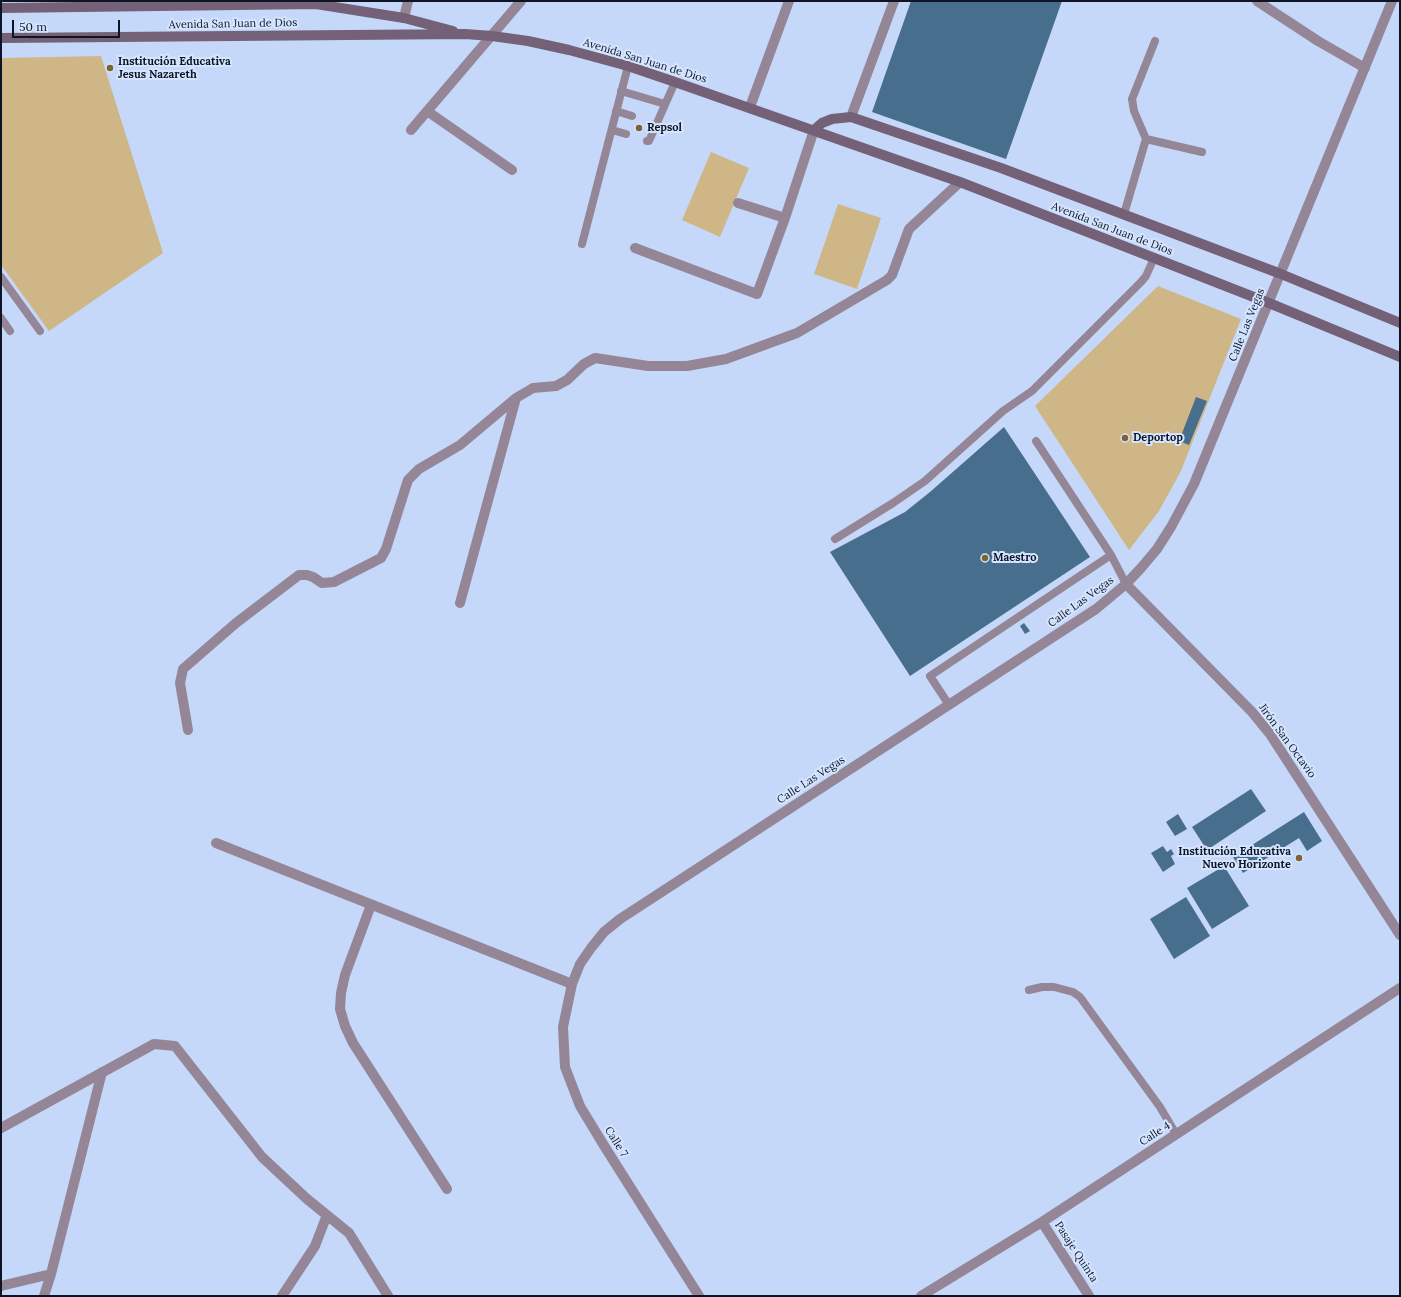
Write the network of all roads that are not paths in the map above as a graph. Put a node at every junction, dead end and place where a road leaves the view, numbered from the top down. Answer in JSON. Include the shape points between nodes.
{"nodes":[{"id":1,"x":408,"y":1,"type":"edge"},
{"id":2,"x":521,"y":1,"type":"edge"},
{"id":3,"x":789,"y":1,"type":"edge"},
{"id":4,"x":894,"y":1,"type":"edge"},
{"id":5,"x":1257,"y":1,"type":"edge"},
{"id":6,"x":1392,"y":1,"type":"edge"},
{"id":7,"x":316,"y":2,"type":"edge"},
{"id":8,"x":112,"y":4,"type":"edge"},
{"id":9,"x":1,"y":8,"type":"edge"},
{"id":10,"x":404,"y":18,"type":"junction"},
{"id":11,"x":465,"y":34,"type":"junction"},
{"id":12,"x":492,"y":36,"type":"junction"},
{"id":13,"x":1,"y":38,"type":"edge"},
{"id":14,"x":1155,"y":41,"type":"dead end"},
{"id":15,"x":628,"y":66,"type":"junction"},
{"id":16,"x":1364,"y":68,"type":"junction"},
{"id":17,"x":675,"y":82,"type":"junction"},
{"id":18,"x":622,"y":91,"type":"junction"},
{"id":19,"x":665,"y":104,"type":"junction"},
{"id":20,"x":750,"y":108,"type":"junction"},
{"id":21,"x":616,"y":111,"type":"junction"},
{"id":22,"x":427,"y":112,"type":"junction"},
{"id":23,"x":632,"y":116,"type":"dead end"},
{"id":24,"x":851,"y":117,"type":"junction"},
{"id":25,"x":411,"y":130,"type":"dead end"},
{"id":26,"x":612,"y":130,"type":"junction"},
{"id":27,"x":814,"y":130,"type":"junction"},
{"id":28,"x":626,"y":134,"type":"dead end"},
{"id":29,"x":1146,"y":139,"type":"junction"},
{"id":30,"x":647,"y":140,"type":"dead end"},
{"id":31,"x":1202,"y":152,"type":"dead end"},
{"id":32,"x":512,"y":170,"type":"dead end"},
{"id":33,"x":960,"y":182,"type":"junction"},
{"id":34,"x":738,"y":203,"type":"dead end"},
{"id":35,"x":1124,"y":214,"type":"junction"},
{"id":36,"x":785,"y":218,"type":"junction"},
{"id":37,"x":582,"y":244,"type":"dead end"},
{"id":38,"x":635,"y":248,"type":"dead end"},
{"id":39,"x":1154,"y":258,"type":"junction"},
{"id":40,"x":1281,"y":274,"type":"junction"},
{"id":41,"x":1,"y":277,"type":"edge"},
{"id":42,"x":1269,"y":302,"type":"junction"},
{"id":43,"x":1,"y":318,"type":"edge"},
{"id":44,"x":1400,"y":323,"type":"edge"},
{"id":45,"x":10,"y":331,"type":"dead end"},
{"id":46,"x":40,"y":331,"type":"dead end"},
{"id":47,"x":1400,"y":356,"type":"edge"},
{"id":48,"x":516,"y":398,"type":"junction"},
{"id":49,"x":1036,"y":440,"type":"dead end"},
{"id":50,"x":835,"y":539,"type":"dead end"},
{"id":51,"x":1111,"y":555,"type":"junction"},
{"id":52,"x":1126,"y":584,"type":"junction"},
{"id":53,"x":460,"y":603,"type":"dead end"},
{"id":54,"x":949,"y":705,"type":"junction"},
{"id":55,"x":188,"y":730,"type":"dead end"},
{"id":56,"x":216,"y":843,"type":"dead end"},
{"id":57,"x":371,"y":905,"type":"junction"},
{"id":58,"x":1400,"y":935,"type":"edge"},
{"id":59,"x":572,"y":984,"type":"junction"},
{"id":60,"x":1400,"y":988,"type":"edge"},
{"id":61,"x":1030,"y":990,"type":"dead end"},
{"id":62,"x":102,"y":1072,"type":"junction"},
{"id":63,"x":1,"y":1128,"type":"edge"},
{"id":64,"x":1176,"y":1134,"type":"junction"},
{"id":65,"x":448,"y":1189,"type":"dead end"},
{"id":66,"x":327,"y":1215,"type":"junction"},
{"id":67,"x":1042,"y":1222,"type":"junction"},
{"id":68,"x":51,"y":1274,"type":"junction"},
{"id":69,"x":1,"y":1286,"type":"edge"},
{"id":70,"x":44,"y":1296,"type":"edge"},
{"id":71,"x":282,"y":1296,"type":"edge"},
{"id":72,"x":388,"y":1296,"type":"edge"},
{"id":73,"x":699,"y":1296,"type":"edge"},
{"id":74,"x":921,"y":1296,"type":"edge"},
{"id":75,"x":1089,"y":1296,"type":"edge"}],
"edges":[{"from":1,"to":10,"type":"street"},
{"from":2,"to":12,"type":"street"},
{"from":3,"to":20,"type":"street"},
{"from":4,"to":24,"type":"street"},
{"from":5,"to":16,"type":"street"},
{"from":6,"to":16,"type":"street","name":"Calle Las Vegas"},
{"from":7,"to":8,"type":"main road","name":"Avenida San Juan de Dios"},
{"from":7,"to":10,"type":"main road","name":"Avenida San Juan de Dios"},
{"from":8,"to":9,"type":"main road","name":"Avenida San Juan de Dios"},
{"from":10,"to":11,"type":"main road","name":"Avenida San Juan de Dios"},
{"from":11,"to":12,"type":"main road","name":"Avenida San Juan de Dios"},
{"from":11,"to":13,"type":"main road","name":"Avenida San Juan de Dios"},
{"from":12,"to":15,"type":"main road","name":"Avenida San Juan de Dios","via":[[569,50]]},
{"from":12,"to":22,"type":"street"},
{"from":14,"to":29,"type":"lane","via":[[1132,100]]},
{"from":15,"to":17,"type":"main road","name":"Avenida San Juan de Dios"},
{"from":15,"to":18,"type":"lane"},
{"from":16,"to":40,"type":"street","name":"Calle Las Vegas"},
{"from":17,"to":19,"type":"lane"},
{"from":17,"to":20,"type":"main road","name":"Avenida San Juan de Dios"},
{"from":18,"to":19,"type":"lane"},
{"from":18,"to":21,"type":"lane"},
{"from":19,"to":30,"type":"lane","via":[[655,122],[649,141]]},
{"from":20,"to":27,"type":"main road","name":"Avenida San Juan de Dios"},
{"from":21,"to":23,"type":"lane"},
{"from":21,"to":26,"type":"lane"},
{"from":22,"to":25,"type":"street"},
{"from":22,"to":32,"type":"street"},
{"from":24,"to":27,"type":"main road","name":"Avenida San Juan de Dios","via":[[832,119]]},
{"from":24,"to":35,"type":"main road","name":"Avenida San Juan de Dios","via":[[1001,168]]},
{"from":26,"to":28,"type":"lane"},
{"from":26,"to":37,"type":"lane"},
{"from":27,"to":33,"type":"main road","name":"Avenida San Juan de Dios"},
{"from":27,"to":36,"type":"street"},
{"from":29,"to":31,"type":"lane"},
{"from":29,"to":35,"type":"lane"},
{"from":33,"to":39,"type":"main road","name":"Avenida San Juan de Dios"},
{"from":33,"to":48,"type":"street","via":[[909,229],[892,275],[887,280],[797,333],[726,360],[687,366],[648,366],[595,358],[556,386],[533,388]]},
{"from":34,"to":36,"type":"street"},
{"from":35,"to":40,"type":"main road","name":"Avenida San Juan de Dios"},
{"from":36,"to":38,"type":"street","via":[[757,294]]},
{"from":39,"to":42,"type":"main road","name":"Avenida San Juan de Dios"},
{"from":39,"to":50,"type":"lane","via":[[1141,282],[1032,391],[1003,411],[925,481]]},
{"from":40,"to":42,"type":"street","name":"Calle Las Vegas"},
{"from":40,"to":44,"type":"main road","name":"Avenida San Juan de Dios"},
{"from":41,"to":46,"type":"lane"},
{"from":42,"to":47,"type":"main road","name":"Avenida San Juan de Dios"},
{"from":42,"to":52,"type":"street","name":"Calle Las Vegas","via":[[1187,498],[1157,549]]},
{"from":43,"to":45,"type":"lane"},
{"from":48,"to":53,"type":"street"},
{"from":48,"to":55,"type":"street","via":[[460,445],[418,468],[408,480],[381,558],[334,582],[322,583],[313,577],[299,575],[236,623],[183,669],[180,683]]},
{"from":49,"to":51,"type":"lane"},
{"from":51,"to":52,"type":"lane"},
{"from":51,"to":54,"type":"lane","via":[[930,676]]},
{"from":52,"to":54,"type":"street","name":"Calle Las Vegas","via":[[1096,609]]},
{"from":52,"to":58,"type":"street","name":"Jirón San Octavio","via":[[1252,712],[1270,734]]},
{"from":54,"to":59,"type":"street","name":"Calle Las Vegas","via":[[620,919],[604,932],[591,948],[580,964]]},
{"from":56,"to":57,"type":"street"},
{"from":57,"to":59,"type":"street"},
{"from":57,"to":65,"type":"street","via":[[345,975],[340,1009],[353,1042]]},
{"from":59,"to":73,"type":"street","name":"Calle 7","via":[[563,1027],[565,1067],[580,1106]]},
{"from":60,"to":64,"type":"street","name":"Calle 4"},
{"from":61,"to":64,"type":"lane","via":[[1054,987],[1080,996],[1160,1107]]},
{"from":62,"to":63,"type":"street"},
{"from":62,"to":66,"type":"street","via":[[154,1044],[175,1046],[262,1157]]},
{"from":62,"to":68,"type":"street"},
{"from":64,"to":67,"type":"street","name":"Calle 4"},
{"from":66,"to":71,"type":"street","via":[[315,1246]]},
{"from":66,"to":72,"type":"street","via":[[349,1233]]},
{"from":67,"to":74,"type":"street","name":"Calle 4"},
{"from":67,"to":75,"type":"street","name":"Pasaje Quinta"},
{"from":68,"to":69,"type":"street"},
{"from":68,"to":70,"type":"street"}]}
